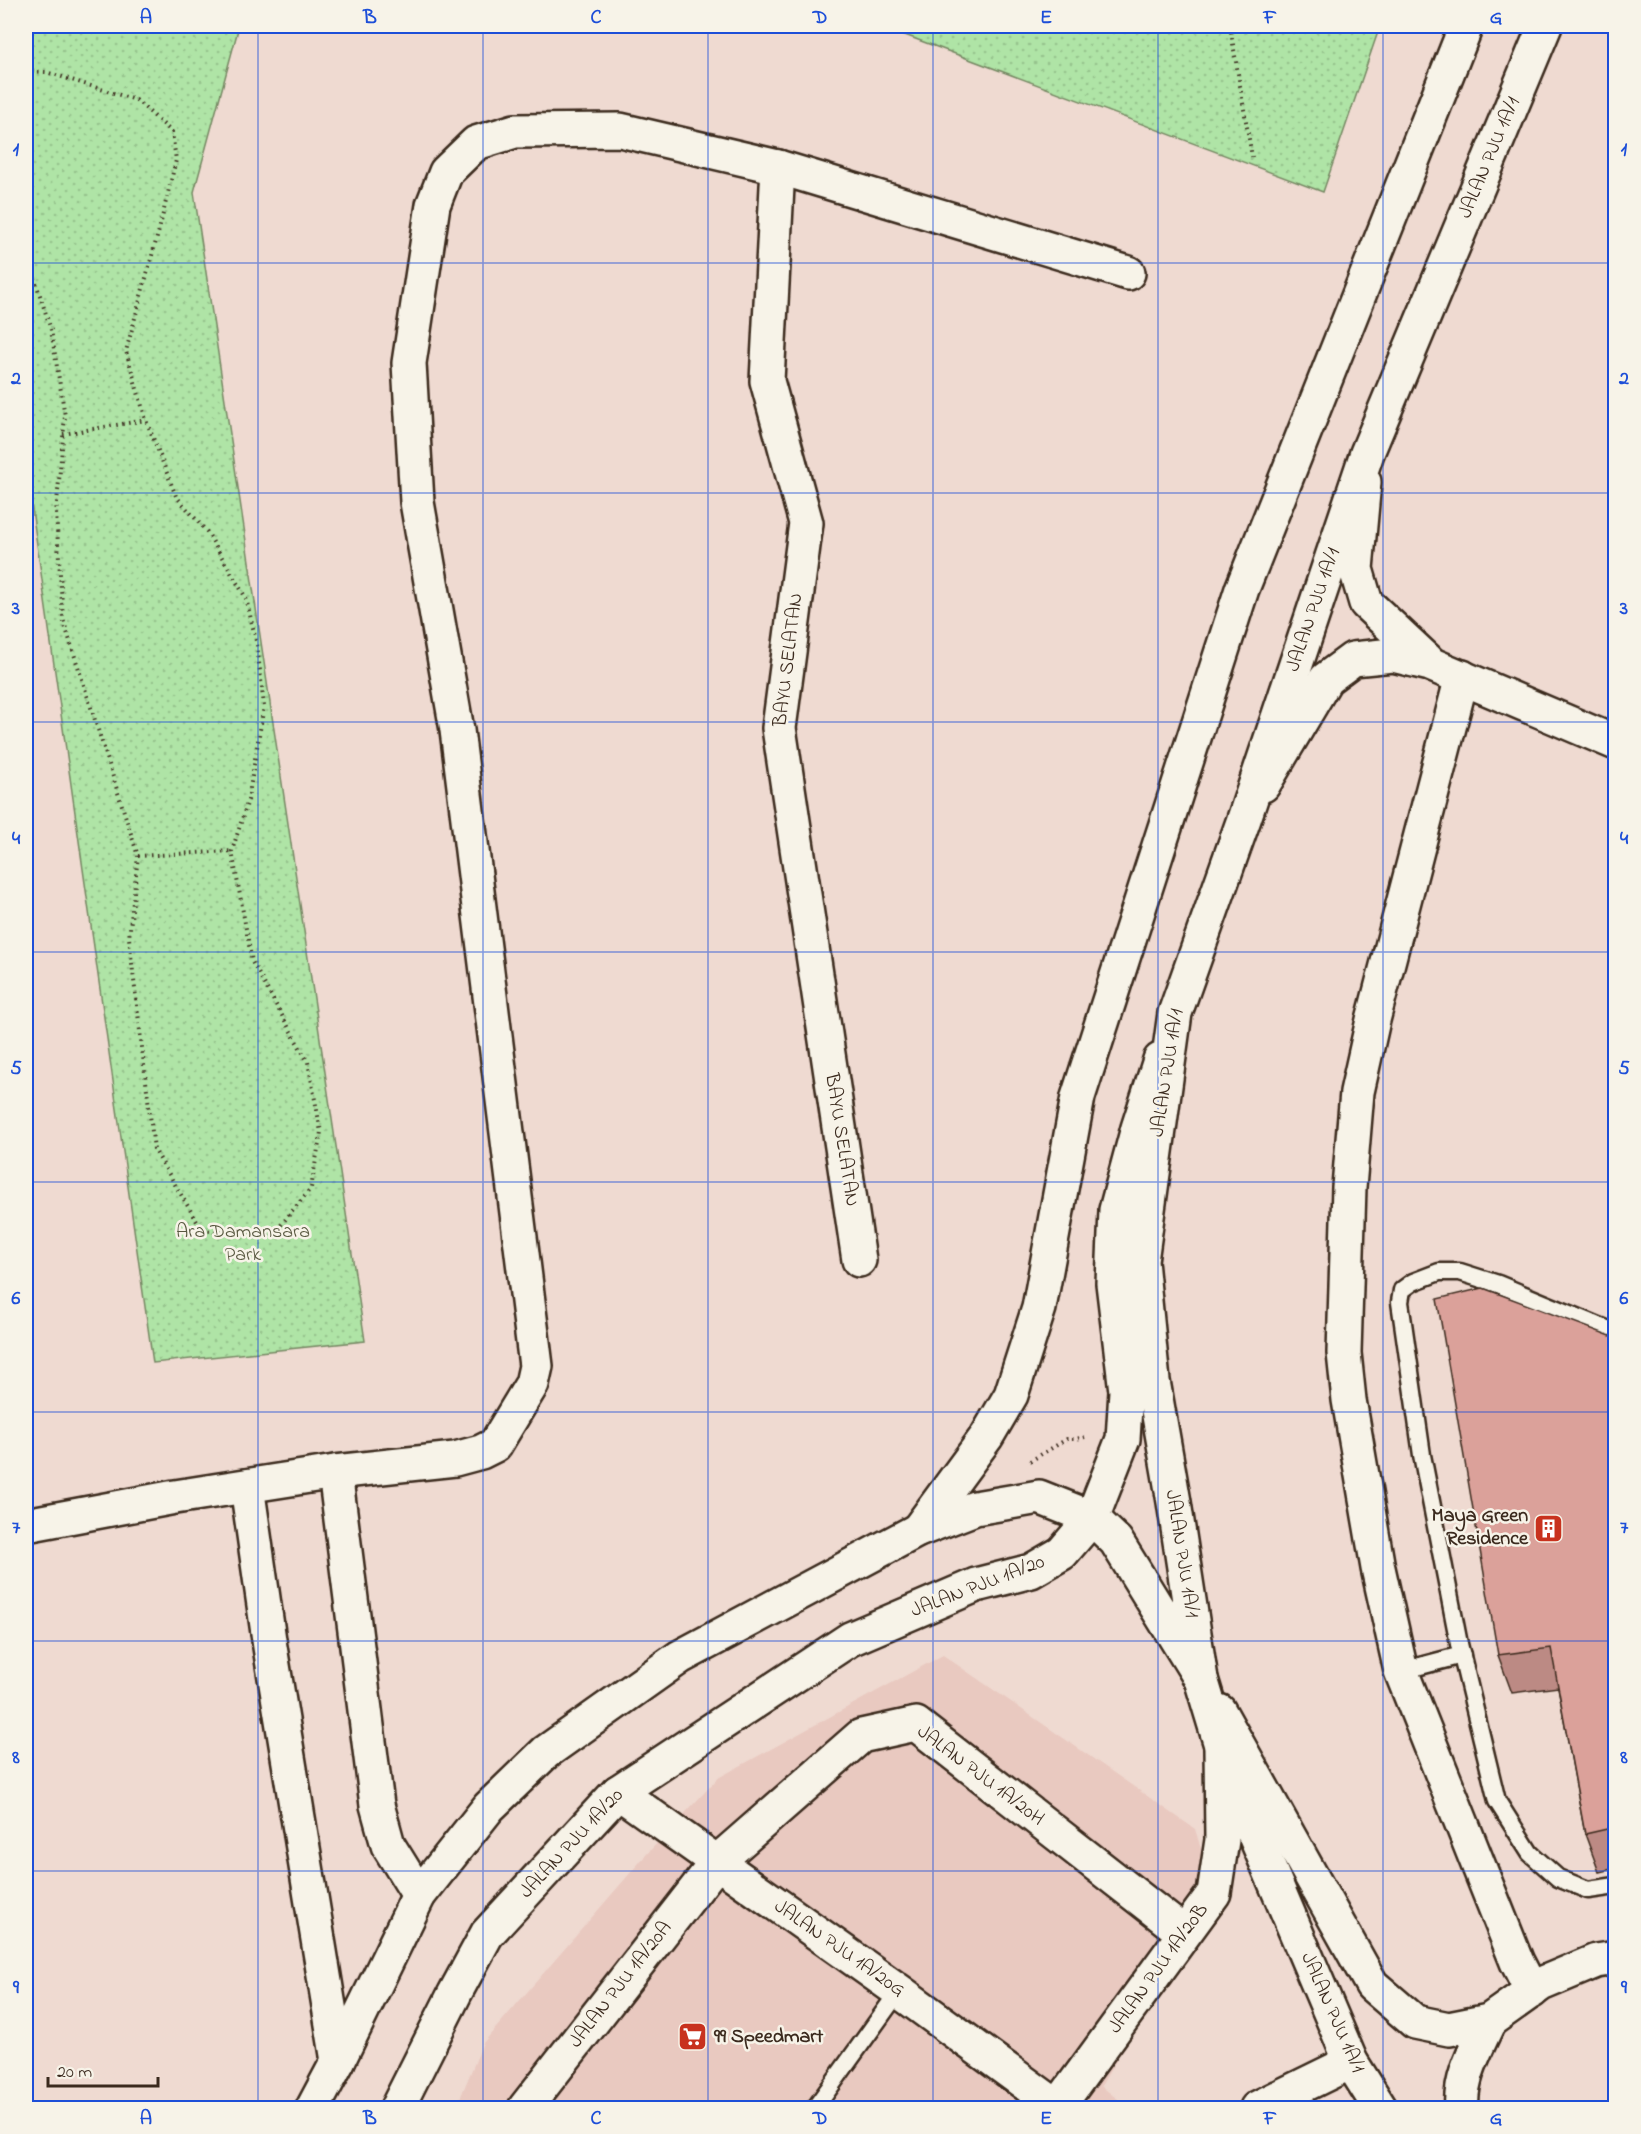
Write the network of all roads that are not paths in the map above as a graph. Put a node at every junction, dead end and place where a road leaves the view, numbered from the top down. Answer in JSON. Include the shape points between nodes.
{"nodes":[{"id":1,"x":1466,"y":26,"type":"edge"},
{"id":2,"x":1545,"y":26,"type":"edge"},
{"id":3,"x":778,"y":167,"type":"junction"},
{"id":4,"x":1128,"y":273,"type":"dead end"},
{"id":5,"x":1366,"y":453,"type":"junction"},
{"id":6,"x":1430,"y":663,"type":"junction"},
{"id":7,"x":1462,"y":677,"type":"junction"},
{"id":8,"x":1616,"y":743,"type":"edge"},
{"id":9,"x":1244,"y":819,"type":"junction"},
{"id":10,"x":1175,"y":1013,"type":"junction"},
{"id":11,"x":859,"y":1260,"type":"dead end"},
{"id":12,"x":1616,"y":1333,"type":"edge"},
{"id":13,"x":335,"y":1473,"type":"junction"},
{"id":14,"x":247,"y":1486,"type":"junction"},
{"id":15,"x":1092,"y":1518,"type":"junction"},
{"id":16,"x":26,"y":1526,"type":"edge"},
{"id":17,"x":918,"y":1530,"type":"junction"},
{"id":18,"x":1462,"y":1656,"type":"junction"},
{"id":19,"x":1401,"y":1671,"type":"junction"},
{"id":20,"x":1201,"y":1679,"type":"junction"},
{"id":21,"x":1220,"y":1742,"type":"junction"},
{"id":22,"x":618,"y":1792,"type":"junction"},
{"id":23,"x":717,"y":1862,"type":"junction"},
{"id":24,"x":1616,"y":1886,"type":"edge"},
{"id":25,"x":419,"y":1895,"type":"junction"},
{"id":26,"x":1184,"y":1934,"type":"junction"},
{"id":27,"x":1616,"y":1958,"type":"edge"},
{"id":28,"x":899,"y":1991,"type":"junction"},
{"id":29,"x":1532,"y":1991,"type":"junction"},
{"id":30,"x":1489,"y":2021,"type":"junction"},
{"id":31,"x":338,"y":2061,"type":"junction"},
{"id":32,"x":1351,"y":2062,"type":"junction"},
{"id":33,"x":1058,"y":2108,"type":"edge"},
{"id":34,"x":313,"y":2109,"type":"edge"},
{"id":35,"x":397,"y":2109,"type":"edge"},
{"id":36,"x":525,"y":2109,"type":"edge"},
{"id":37,"x":815,"y":2109,"type":"edge"},
{"id":38,"x":1257,"y":2109,"type":"edge"},
{"id":39,"x":1380,"y":2109,"type":"edge"},
{"id":40,"x":1462,"y":2109,"type":"edge"}],
"edges":[{"from":1,"to":17,"type":"street","via":[[1242,589],[1078,1097],[1039,1308],[1011,1395],[987,1436]]},
{"from":2,"to":5,"type":"street","name":"JALAN PJU 1A/1"},
{"from":3,"to":4,"type":"street"},
{"from":3,"to":11,"type":"street","name":"BAYU SELATAN","via":[[767,381],[806,524],[779,728]]},
{"from":3,"to":13,"type":"street","via":[[620,130],[515,132],[476,143],[446,172],[433,205],[409,363],[417,502],[457,730],[536,1366],[532,1384],[495,1445],[455,1459]]},
{"from":5,"to":6,"type":"street","via":[[1356,569],[1366,603]]},
{"from":5,"to":9,"type":"street","name":"JALAN PJU 1A/1"},
{"from":6,"to":7,"type":"street"},
{"from":6,"to":9,"type":"street","via":[[1393,654],[1353,659],[1326,679]]},
{"from":7,"to":8,"type":"street"},
{"from":7,"to":19,"type":"street","via":[[1357,1092],[1349,1187],[1344,1353],[1349,1400],[1378,1568]]},
{"from":9,"to":10,"type":"street","name":"JALAN PJU 1A/1"},
{"from":10,"to":15,"type":"street","name":"JALAN PJU 1A/20","via":[[1116,1210],[1113,1283],[1126,1390],[1123,1439]]},
{"from":10,"to":20,"type":"street","name":"JALAN PJU 1A/1","via":[[1141,1261],[1153,1381]]},
{"from":12,"to":18,"type":"lane","via":[[1460,1272],[1439,1272],[1402,1290],[1402,1325],[1422,1455]]},
{"from":13,"to":14,"type":"street"},
{"from":13,"to":25,"type":"street","via":[[377,1805],[388,1845]]},
{"from":14,"to":16,"type":"street"},
{"from":14,"to":31,"type":"street"},
{"from":15,"to":17,"type":"street","via":[[1039,1497],[975,1508]]},
{"from":15,"to":20,"type":"street","via":[[1116,1541]]},
{"from":15,"to":22,"type":"street","name":"JALAN PJU 1A/20","via":[[1062,1553],[1031,1571],[976,1585],[850,1639]]},
{"from":17,"to":25,"type":"street","via":[[680,1657],[546,1752],[489,1808]]},
{"from":18,"to":19,"type":"lane"},
{"from":18,"to":24,"type":"lane","via":[[1497,1801],[1530,1853],[1558,1878],[1588,1890]]},
{"from":19,"to":29,"type":"street"},
{"from":20,"to":21,"type":"street","name":"JALAN PJU 1A/1"},
{"from":20,"to":30,"type":"street","via":[[1372,1985],[1415,2022],[1449,2029]]},
{"from":21,"to":26,"type":"street","name":"JALAN PJU 1A/20B","via":[[1222,1840],[1214,1893]]},
{"from":21,"to":32,"type":"street","name":"JALAN PJU 1A/1","via":[[1254,1833]]},
{"from":22,"to":23,"type":"street","name":"JALAN PJU 1A/20G"},
{"from":22,"to":35,"type":"street","name":"JALAN PJU 1A/20","via":[[488,1934]]},
{"from":23,"to":26,"type":"street","name":"JALAN PJU 1A/20H","via":[[861,1736],[916,1724]]},
{"from":23,"to":28,"type":"street","name":"JALAN PJU 1A/20G"},
{"from":23,"to":36,"type":"street","name":"JALAN PJU 1A/20A"},
{"from":25,"to":31,"type":"street"},
{"from":26,"to":33,"type":"street","name":"JALAN PJU 1A/20B"},
{"from":27,"to":29,"type":"street","via":[[1570,1970]]},
{"from":28,"to":33,"type":"street","name":"JALAN PJU 1A/20G"},
{"from":28,"to":37,"type":"lane"},
{"from":29,"to":30,"type":"street"},
{"from":30,"to":40,"type":"street","via":[[1461,2095]]},
{"from":31,"to":34,"type":"street"},
{"from":32,"to":38,"type":"street"},
{"from":32,"to":39,"type":"street","name":"JALAN PJU 1A/1"}]}
